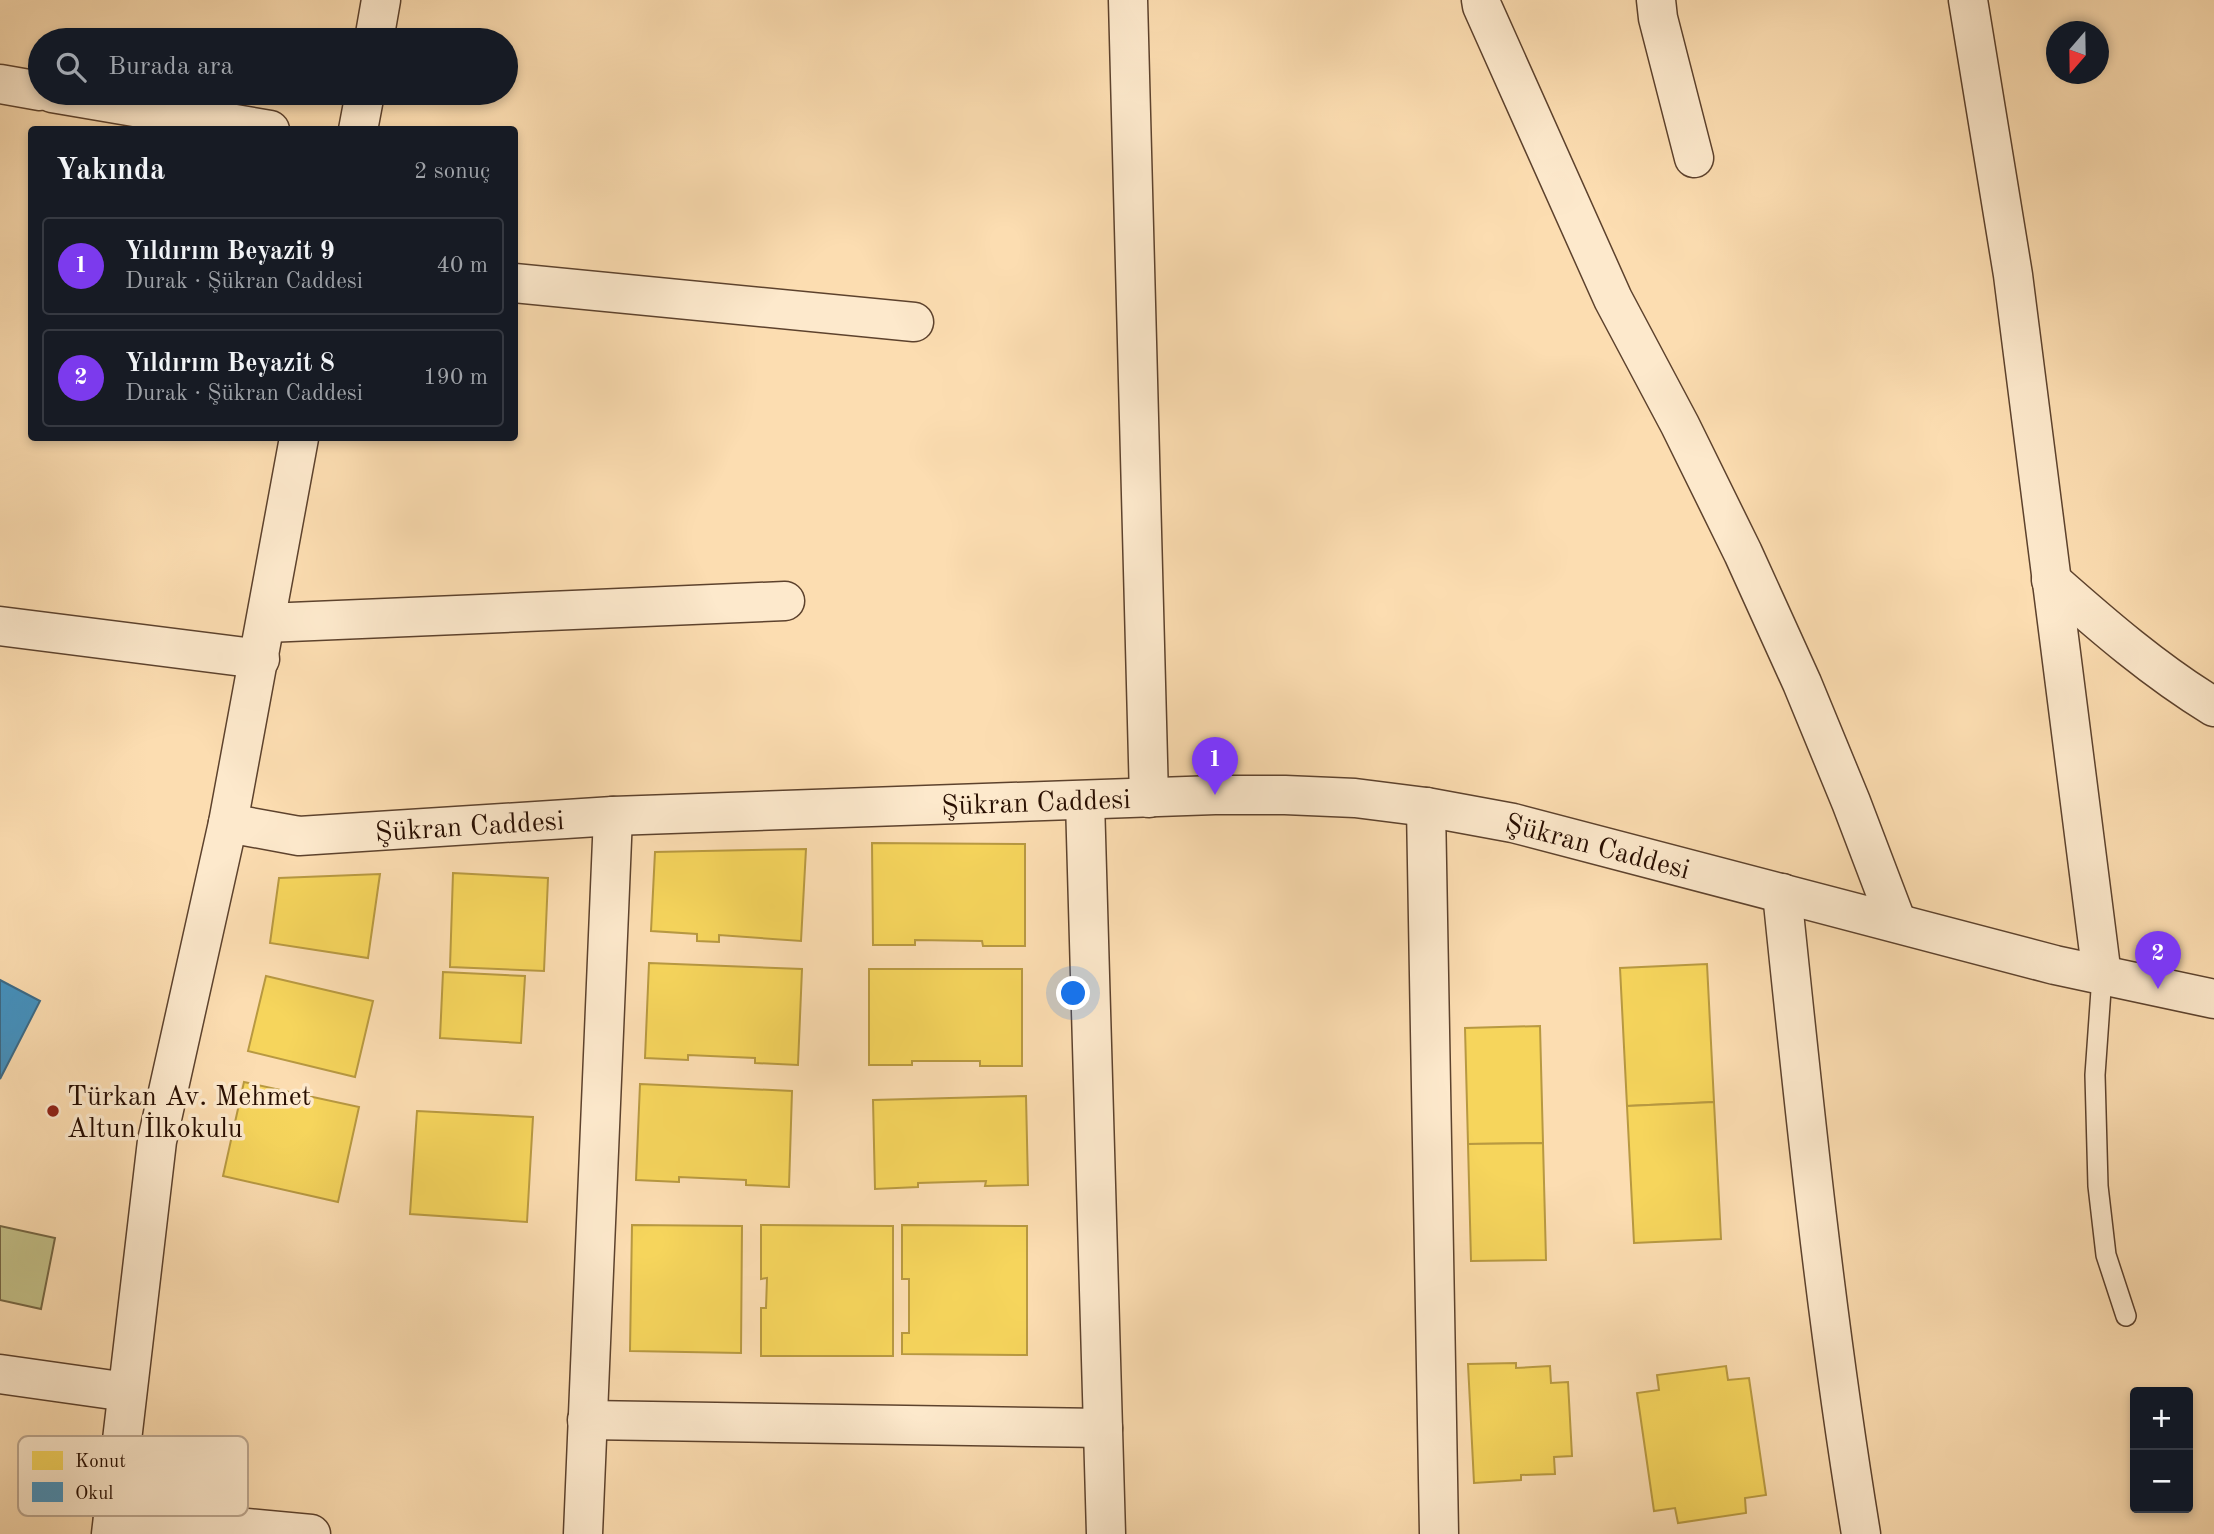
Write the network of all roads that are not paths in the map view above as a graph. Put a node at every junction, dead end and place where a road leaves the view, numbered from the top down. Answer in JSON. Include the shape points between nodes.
{"nodes":[{"id":1,"x":381,"y":0,"type":"edge"},
{"id":2,"x":1128,"y":0,"type":"edge"},
{"id":3,"x":1481,"y":0,"type":"edge"},
{"id":4,"x":1656,"y":0,"type":"edge"},
{"id":5,"x":1968,"y":0,"type":"edge"},
{"id":6,"x":376,"y":28,"type":"edge"},
{"id":7,"x":0,"y":84,"type":"edge"},
{"id":8,"x":28,"y":89,"type":"edge"},
{"id":9,"x":123,"y":105,"type":"edge"},
{"id":10,"x":363,"y":105,"type":"edge"},
{"id":11,"x":246,"y":126,"type":"edge"},
{"id":12,"x":359,"y":126,"type":"edge"},
{"id":13,"x":1694,"y":158,"type":"dead end"},
{"id":14,"x":518,"y":283,"type":"edge"},
{"id":15,"x":914,"y":322,"type":"dead end"},
{"id":16,"x":298,"y":441,"type":"edge"},
{"id":17,"x":2051,"y":580,"type":"junction"},
{"id":18,"x":785,"y":601,"type":"dead end"},
{"id":19,"x":0,"y":626,"type":"edge"},
{"id":20,"x":263,"y":641,"type":"junction"},
{"id":21,"x":2214,"y":707,"type":"edge"},
{"id":22,"x":1149,"y":798,"type":"junction"},
{"id":23,"x":1085,"y":801,"type":"junction"},
{"id":24,"x":1426,"y":807,"type":"junction"},
{"id":25,"x":612,"y":816,"type":"junction"},
{"id":26,"x":228,"y":823,"type":"junction"},
{"id":27,"x":1782,"y":893,"type":"junction"},
{"id":28,"x":1897,"y":923,"type":"junction"},
{"id":29,"x":2102,"y":976,"type":"junction"},
{"id":30,"x":2214,"y":999,"type":"edge"},
{"id":31,"x":2126,"y":1316,"type":"dead end"},
{"id":32,"x":0,"y":1374,"type":"edge"},
{"id":33,"x":127,"y":1392,"type":"junction"},
{"id":34,"x":587,"y":1420,"type":"junction"},
{"id":35,"x":1103,"y":1428,"type":"junction"},
{"id":36,"x":122,"y":1436,"type":"edge"},
{"id":37,"x":112,"y":1524,"type":"edge"},
{"id":38,"x":311,"y":1534,"type":"edge"},
{"id":39,"x":583,"y":1534,"type":"edge"},
{"id":40,"x":1106,"y":1534,"type":"edge"},
{"id":41,"x":1439,"y":1534,"type":"edge"},
{"id":42,"x":1861,"y":1534,"type":"edge"}],
"edges":[{"from":1,"to":6,"type":"street"},
{"from":2,"to":22,"type":"street"},
{"from":3,"to":28,"type":"street","via":[[1613,299],[1692,448],[1802,683]]},
{"from":4,"to":13,"type":"street"},
{"from":5,"to":17,"type":"street","via":[[2013,275]]},
{"from":7,"to":8,"type":"street"},
{"from":9,"to":11,"type":"street"},
{"from":10,"to":12,"type":"street"},
{"from":14,"to":15,"type":"street"},
{"from":16,"to":20,"type":"street"},
{"from":17,"to":21,"type":"street","via":[[2151,663]]},
{"from":17,"to":29,"type":"street"},
{"from":18,"to":20,"type":"street"},
{"from":19,"to":20,"type":"street"},
{"from":20,"to":26,"type":"street"},
{"from":22,"to":23,"type":"street","name":"Şükran Caddesi"},
{"from":22,"to":24,"type":"street","name":"Şükran Caddesi","via":[[1284,795]]},
{"from":23,"to":25,"type":"street","name":"Şükran Caddesi"},
{"from":23,"to":35,"type":"street"},
{"from":24,"to":27,"type":"street","name":"Şükran Caddesi","via":[[1513,823]]},
{"from":24,"to":41,"type":"street"},
{"from":25,"to":26,"type":"street","name":"Şükran Caddesi","via":[[299,836]]},
{"from":25,"to":34,"type":"street"},
{"from":26,"to":33,"type":"street","via":[[156,1141]]},
{"from":27,"to":28,"type":"street","name":"Şükran Caddesi"},
{"from":27,"to":42,"type":"street","via":[[1840,1410]]},
{"from":28,"to":29,"type":"street","name":"Şükran Caddesi"},
{"from":29,"to":30,"type":"street","name":"Şükran Caddesi"},
{"from":29,"to":31,"type":"lane","via":[[2095,1075],[2098,1186],[2106,1255]]},
{"from":32,"to":33,"type":"street"},
{"from":33,"to":36,"type":"street"},
{"from":34,"to":35,"type":"street"},
{"from":34,"to":39,"type":"street"},
{"from":35,"to":40,"type":"street"},
{"from":37,"to":38,"type":"street"}]}
